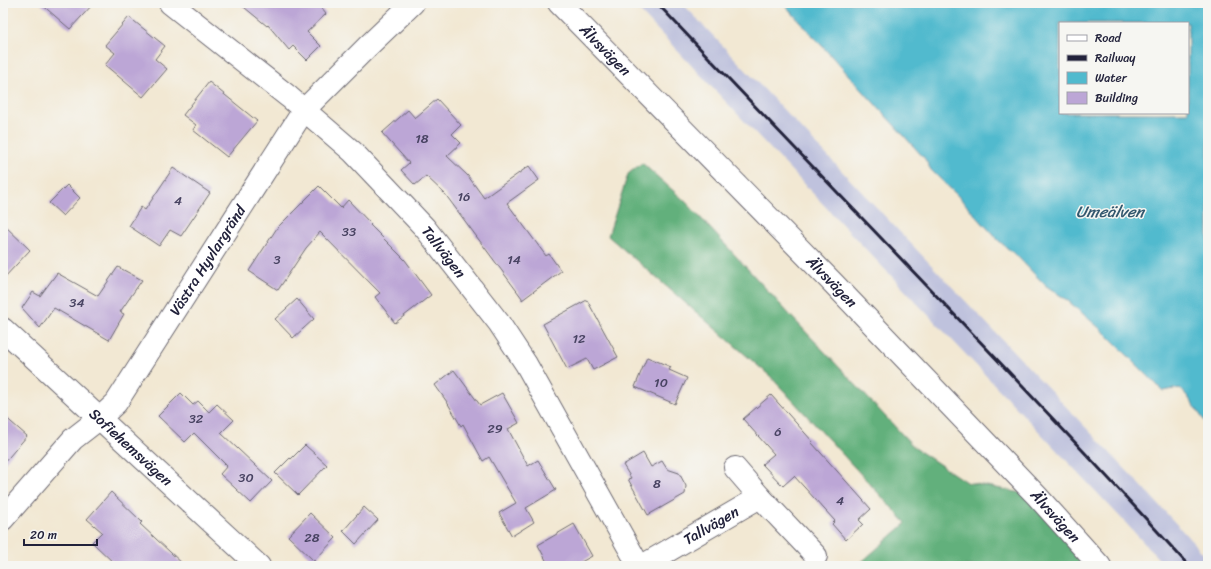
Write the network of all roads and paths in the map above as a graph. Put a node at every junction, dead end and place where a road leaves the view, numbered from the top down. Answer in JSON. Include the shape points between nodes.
{"nodes":[{"id":1,"x":170,"y":3,"type":"edge"},
{"id":2,"x":412,"y":3,"type":"edge"},
{"id":3,"x":559,"y":3,"type":"edge"},
{"id":4,"x":304,"y":110,"type":"junction"},
{"id":5,"x":3,"y":329,"type":"edge"},
{"id":6,"x":100,"y":418,"type":"junction"},
{"id":7,"x":735,"y":468,"type":"dead end"},
{"id":8,"x":760,"y":497,"type":"junction"},
{"id":9,"x":3,"y":519,"type":"edge"},
{"id":10,"x":816,"y":556,"type":"dead end"},
{"id":11,"x":259,"y":566,"type":"edge"},
{"id":12,"x":640,"y":566,"type":"edge"},
{"id":13,"x":1100,"y":566,"type":"edge"}],
"edges":[{"from":1,"to":4,"type":"street","name":"Tallvägen"},
{"from":2,"to":4,"type":"street","name":"Västra Hyvlargränd"},
{"from":3,"to":13,"type":"street","name":"Älvsvägen","via":[[834,284],[1037,496]]},
{"from":4,"to":6,"type":"street","name":"Västra Hyvlargränd","via":[[116,403]]},
{"from":4,"to":12,"type":"street","name":"Tallvägen","via":[[353,152],[425,228],[499,323],[526,364]]},
{"from":5,"to":6,"type":"street","name":"Sofiehemsvägen"},
{"from":6,"to":9,"type":"street","name":"Västra Hyvlargränd","via":[[73,439]]},
{"from":6,"to":11,"type":"street","name":"Sofiehemsvägen"},
{"from":7,"to":8,"type":"street"},
{"from":8,"to":10,"type":"street"},
{"from":8,"to":12,"type":"street","name":"Tallvägen"}]}
